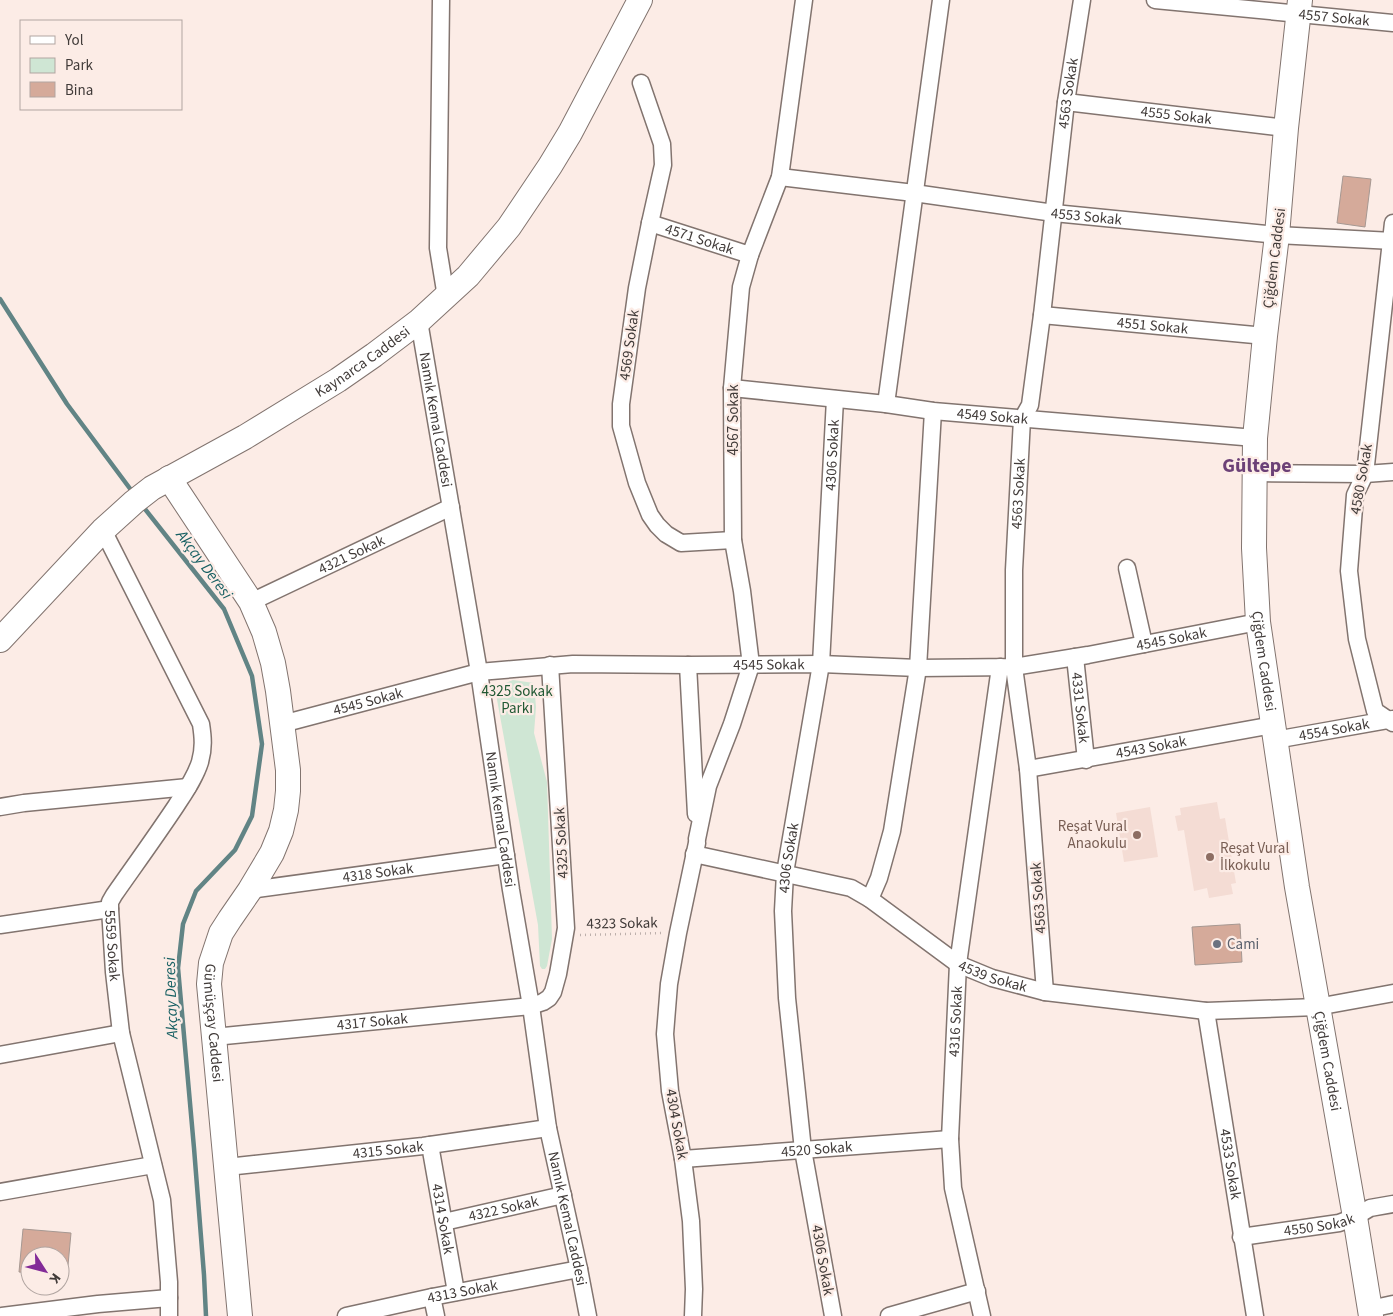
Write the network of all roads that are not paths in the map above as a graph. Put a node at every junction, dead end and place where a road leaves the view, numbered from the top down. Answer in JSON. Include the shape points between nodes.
{"nodes":[{"id":1,"x":441,"y":0,"type":"edge"},
{"id":2,"x":640,"y":0,"type":"edge"},
{"id":3,"x":804,"y":0,"type":"edge"},
{"id":4,"x":942,"y":0,"type":"edge"},
{"id":5,"x":1082,"y":0,"type":"edge"},
{"id":6,"x":1155,"y":0,"type":"edge"},
{"id":7,"x":1187,"y":2,"type":"edge"},
{"id":8,"x":1299,"y":7,"type":"edge"},
{"id":9,"x":1393,"y":23,"type":"edge"},
{"id":10,"x":641,"y":83,"type":"dead end"},
{"id":11,"x":1066,"y":102,"type":"junction"},
{"id":12,"x":1286,"y":128,"type":"junction"},
{"id":13,"x":780,"y":177,"type":"junction"},
{"id":14,"x":914,"y":193,"type":"junction"},
{"id":15,"x":1054,"y":212,"type":"junction"},
{"id":16,"x":650,"y":223,"type":"junction"},
{"id":17,"x":1393,"y":223,"type":"edge"},
{"id":18,"x":1277,"y":235,"type":"junction"},
{"id":19,"x":1392,"y":241,"type":"edge"},
{"id":20,"x":750,"y":255,"type":"junction"},
{"id":21,"x":446,"y":297,"type":"junction"},
{"id":22,"x":1042,"y":315,"type":"junction"},
{"id":23,"x":418,"y":321,"type":"junction"},
{"id":24,"x":1264,"y":336,"type":"junction"},
{"id":25,"x":732,"y":388,"type":"junction"},
{"id":26,"x":835,"y":398,"type":"junction"},
{"id":27,"x":886,"y":404,"type":"junction"},
{"id":28,"x":933,"y":411,"type":"junction"},
{"id":29,"x":1022,"y":419,"type":"junction"},
{"id":30,"x":1255,"y":438,"type":"junction"},
{"id":31,"x":1393,"y":472,"type":"edge"},
{"id":32,"x":1254,"y":473,"type":"junction"},
{"id":33,"x":1365,"y":474,"type":"junction"},
{"id":34,"x":169,"y":478,"type":"junction"},
{"id":35,"x":451,"y":506,"type":"junction"},
{"id":36,"x":103,"y":530,"type":"junction"},
{"id":37,"x":733,"y":540,"type":"junction"},
{"id":38,"x":1127,"y":568,"type":"dead end"},
{"id":39,"x":251,"y":602,"type":"junction"},
{"id":40,"x":1258,"y":622,"type":"junction"},
{"id":41,"x":0,"y":640,"type":"edge"},
{"id":42,"x":1144,"y":644,"type":"junction"},
{"id":43,"x":1075,"y":657,"type":"junction"},
{"id":44,"x":751,"y":664,"type":"junction"},
{"id":45,"x":821,"y":664,"type":"junction"},
{"id":46,"x":550,"y":665,"type":"junction"},
{"id":47,"x":688,"y":666,"type":"junction"},
{"id":48,"x":1007,"y":667,"type":"junction"},
{"id":49,"x":918,"y":668,"type":"junction"},
{"id":50,"x":479,"y":672,"type":"junction"},
{"id":51,"x":1392,"y":721,"type":"edge"},
{"id":52,"x":282,"y":724,"type":"junction"},
{"id":53,"x":1274,"y":733,"type":"junction"},
{"id":54,"x":1086,"y":760,"type":"junction"},
{"id":55,"x":1028,"y":769,"type":"junction"},
{"id":56,"x":188,"y":787,"type":"junction"},
{"id":57,"x":0,"y":807,"type":"edge"},
{"id":58,"x":696,"y":846,"type":"junction"},
{"id":59,"x":506,"y":855,"type":"junction"},
{"id":60,"x":785,"y":873,"type":"junction"},
{"id":61,"x":250,"y":890,"type":"junction"},
{"id":62,"x":870,"y":899,"type":"junction"},
{"id":63,"x":110,"y":909,"type":"junction"},
{"id":64,"x":0,"y":925,"type":"edge"},
{"id":65,"x":958,"y":964,"type":"junction"},
{"id":66,"x":1045,"y":992,"type":"junction"},
{"id":67,"x":1393,"y":993,"type":"edge"},
{"id":68,"x":531,"y":1006,"type":"junction"},
{"id":69,"x":1317,"y":1007,"type":"junction"},
{"id":70,"x":1206,"y":1011,"type":"junction"},
{"id":71,"x":121,"y":1033,"type":"junction"},
{"id":72,"x":214,"y":1037,"type":"junction"},
{"id":73,"x":0,"y":1055,"type":"edge"},
{"id":74,"x":548,"y":1128,"type":"junction"},
{"id":75,"x":950,"y":1139,"type":"junction"},
{"id":76,"x":430,"y":1145,"type":"junction"},
{"id":77,"x":803,"y":1150,"type":"junction"},
{"id":78,"x":683,"y":1159,"type":"junction"},
{"id":79,"x":153,"y":1165,"type":"junction"},
{"id":80,"x":227,"y":1167,"type":"junction"},
{"id":81,"x":0,"y":1192,"type":"edge"},
{"id":82,"x":563,"y":1195,"type":"junction"},
{"id":83,"x":1393,"y":1204,"type":"edge"},
{"id":84,"x":1355,"y":1217,"type":"junction"},
{"id":85,"x":444,"y":1222,"type":"junction"},
{"id":86,"x":1242,"y":1237,"type":"junction"},
{"id":87,"x":579,"y":1269,"type":"junction"},
{"id":88,"x":977,"y":1291,"type":"junction"},
{"id":89,"x":456,"y":1292,"type":"junction"},
{"id":90,"x":432,"y":1297,"type":"junction"},
{"id":91,"x":169,"y":1298,"type":"junction"},
{"id":92,"x":1393,"y":1304,"type":"edge"},
{"id":93,"x":100,"y":1310,"type":"edge"},
{"id":94,"x":1371,"y":1312,"type":"edge"},
{"id":95,"x":356,"y":1315,"type":"edge"},
{"id":96,"x":2,"y":1316,"type":"edge"},
{"id":97,"x":169,"y":1316,"type":"edge"},
{"id":98,"x":240,"y":1316,"type":"edge"},
{"id":99,"x":436,"y":1316,"type":"edge"},
{"id":100,"x":588,"y":1316,"type":"edge"},
{"id":101,"x":693,"y":1316,"type":"edge"},
{"id":102,"x":833,"y":1316,"type":"edge"},
{"id":103,"x":889,"y":1316,"type":"edge"},
{"id":104,"x":982,"y":1316,"type":"edge"},
{"id":105,"x":1255,"y":1316,"type":"edge"}],
"edges":[{"from":1,"to":21,"type":"street","via":[[438,248]]},
{"from":2,"to":21,"type":"street","name":"Kaynarca Caddesi","via":[[570,133],[536,188],[487,254]]},
{"from":3,"to":13,"type":"street","name":"4567 Sokak"},
{"from":4,"to":14,"type":"street"},
{"from":5,"to":11,"type":"street","name":"4563 Sokak"},
{"from":6,"to":7,"type":"street","name":"4557 Sokak"},
{"from":7,"to":8,"type":"street","name":"4557 Sokak"},
{"from":8,"to":9,"type":"street","name":"4557 Sokak"},
{"from":8,"to":12,"type":"street","name":"Çiğdem Caddesi"},
{"from":10,"to":16,"type":"street","name":"4569 Sokak","via":[[664,154]]},
{"from":11,"to":12,"type":"street","name":"4555 Sokak"},
{"from":11,"to":15,"type":"street","name":"4563 Sokak"},
{"from":12,"to":18,"type":"street","name":"Çiğdem Caddesi"},
{"from":13,"to":14,"type":"street","name":"4553 Sokak"},
{"from":13,"to":20,"type":"street","name":"4567 Sokak"},
{"from":14,"to":15,"type":"street","name":"4553 Sokak"},
{"from":14,"to":27,"type":"street"},
{"from":15,"to":18,"type":"street","name":"4553 Sokak"},
{"from":15,"to":22,"type":"street","name":"4563 Sokak"},
{"from":16,"to":20,"type":"street","name":"4571 Sokak"},
{"from":16,"to":37,"type":"street","name":"4569 Sokak","via":[[637,288],[621,404],[621,426],[637,483],[657,525],[681,543]]},
{"from":17,"to":19,"type":"street","name":"4580 Sokak"},
{"from":18,"to":19,"type":"street","name":"4553 Sokak"},
{"from":18,"to":24,"type":"street","name":"Çiğdem Caddesi"},
{"from":19,"to":33,"type":"street","name":"4580 Sokak"},
{"from":20,"to":25,"type":"street","name":"4567 Sokak","via":[[740,287]]},
{"from":21,"to":23,"type":"street","name":"Kaynarca Caddesi"},
{"from":22,"to":24,"type":"street","name":"4551 Sokak"},
{"from":22,"to":29,"type":"street","name":"4563 Sokak","via":[[1030,405]]},
{"from":23,"to":34,"type":"street","name":"Kaynarca Caddesi","via":[[338,380],[246,437]]},
{"from":23,"to":35,"type":"street","name":"Namık Kemal Caddesi"},
{"from":24,"to":30,"type":"street","name":"Çiğdem Caddesi"},
{"from":25,"to":26,"type":"street","name":"4549 Sokak"},
{"from":25,"to":37,"type":"street","name":"4567 Sokak"},
{"from":26,"to":27,"type":"street","name":"4549 Sokak"},
{"from":26,"to":45,"type":"street","name":"4306 Sokak"},
{"from":27,"to":28,"type":"street","name":"4549 Sokak"},
{"from":28,"to":29,"type":"street","name":"4549 Sokak"},
{"from":28,"to":49,"type":"street"},
{"from":29,"to":30,"type":"street","name":"4549 Sokak"},
{"from":29,"to":48,"type":"street","name":"4563 Sokak"},
{"from":30,"to":32,"type":"street","name":"Çiğdem Caddesi"},
{"from":31,"to":33,"type":"street"},
{"from":32,"to":33,"type":"street"},
{"from":32,"to":40,"type":"street","name":"Çiğdem Caddesi"},
{"from":33,"to":51,"type":"street","name":"4580 Sokak","via":[[1356,495],[1349,571],[1357,639],[1375,711]]},
{"from":34,"to":36,"type":"street","name":"Kaynarca Caddesi","via":[[140,497]]},
{"from":34,"to":39,"type":"street","name":"Gümüşçay Caddesi"},
{"from":35,"to":39,"type":"street","name":"4321 Sokak"},
{"from":35,"to":50,"type":"street","name":"Namık Kemal Caddesi"},
{"from":36,"to":41,"type":"street","name":"Kaynarca Caddesi"},
{"from":36,"to":56,"type":"street","name":"5559 Sokak","via":[[201,724],[203,749]]},
{"from":37,"to":44,"type":"street","name":"4567 Sokak"},
{"from":38,"to":42,"type":"street"},
{"from":39,"to":52,"type":"street","name":"Gümüşçay Caddesi","via":[[272,662]]},
{"from":40,"to":42,"type":"street","name":"4545 Sokak"},
{"from":40,"to":53,"type":"street","name":"Çiğdem Caddesi"},
{"from":42,"to":43,"type":"street","name":"4545 Sokak"},
{"from":43,"to":48,"type":"street","name":"4545 Sokak"},
{"from":43,"to":54,"type":"street","name":"4331 Sokak"},
{"from":44,"to":45,"type":"street","name":"4545 Sokak"},
{"from":44,"to":47,"type":"street","name":"4545 Sokak"},
{"from":44,"to":58,"type":"street","name":"4567 Sokak","via":[[708,786]]},
{"from":45,"to":49,"type":"street","name":"4545 Sokak"},
{"from":45,"to":60,"type":"street","name":"4306 Sokak"},
{"from":46,"to":47,"type":"street","name":"4545 Sokak"},
{"from":46,"to":50,"type":"street","name":"4545 Sokak"},
{"from":46,"to":68,"type":"street","name":"4325 Sokak","via":[[566,928],[553,992],[543,1002]]},
{"from":47,"to":58,"type":"street"},
{"from":48,"to":49,"type":"street","name":"4545 Sokak"},
{"from":48,"to":55,"type":"street","name":"4563 Sokak"},
{"from":48,"to":65,"type":"street","name":"4316 Sokak"},
{"from":49,"to":62,"type":"street","via":[[892,831]]},
{"from":50,"to":52,"type":"street","name":"4545 Sokak"},
{"from":50,"to":59,"type":"street","name":"Namık Kemal Caddesi"},
{"from":51,"to":53,"type":"street","name":"4554 Sokak"},
{"from":52,"to":61,"type":"street","name":"Gümüşçay Caddesi","via":[[288,770],[286,810],[272,853]]},
{"from":53,"to":54,"type":"street","name":"4543 Sokak"},
{"from":53,"to":69,"type":"street","name":"Çiğdem Caddesi"},
{"from":54,"to":55,"type":"street","name":"4543 Sokak"},
{"from":55,"to":66,"type":"street","name":"4563 Sokak"},
{"from":56,"to":57,"type":"street"},
{"from":56,"to":63,"type":"street","name":"5559 Sokak","via":[[114,895]]},
{"from":58,"to":60,"type":"street","name":"4539 Sokak"},
{"from":58,"to":78,"type":"street","name":"4304 Sokak","via":[[669,984],[665,1034],[670,1091]]},
{"from":59,"to":61,"type":"street","name":"4318 Sokak"},
{"from":59,"to":68,"type":"street","name":"Namık Kemal Caddesi"},
{"from":60,"to":62,"type":"street","name":"4539 Sokak","via":[[851,888]]},
{"from":60,"to":77,"type":"street","name":"4306 Sokak","via":[[787,998]]},
{"from":61,"to":72,"type":"street","name":"Gümüşçay Caddesi","via":[[221,933],[211,963],[209,984]]},
{"from":62,"to":65,"type":"street","name":"4539 Sokak"},
{"from":63,"to":64,"type":"street"},
{"from":63,"to":71,"type":"street","name":"5559 Sokak"},
{"from":65,"to":66,"type":"street","name":"4539 Sokak","via":[[992,978]]},
{"from":65,"to":75,"type":"street","name":"4316 Sokak"},
{"from":66,"to":70,"type":"street","name":"4539 Sokak"},
{"from":67,"to":69,"type":"street","name":"4539 Sokak"},
{"from":68,"to":72,"type":"street","name":"4317 Sokak"},
{"from":68,"to":74,"type":"street","name":"Namık Kemal Caddesi"},
{"from":69,"to":70,"type":"street","name":"4539 Sokak"},
{"from":69,"to":84,"type":"street","name":"Çiğdem Caddesi"},
{"from":70,"to":86,"type":"street","name":"4533 Sokak"},
{"from":71,"to":73,"type":"street"},
{"from":71,"to":79,"type":"street","name":"5559 Sokak"},
{"from":72,"to":80,"type":"street","name":"Gümüşçay Caddesi"},
{"from":74,"to":76,"type":"street","name":"4315 Sokak"},
{"from":74,"to":82,"type":"street","name":"Namık Kemal Caddesi"},
{"from":75,"to":77,"type":"street","name":"4520 Sokak"},
{"from":75,"to":88,"type":"street","name":"4316 Sokak","via":[[953,1188]]},
{"from":76,"to":80,"type":"street","name":"4315 Sokak"},
{"from":76,"to":85,"type":"street","name":"4314 Sokak"},
{"from":77,"to":78,"type":"street","name":"4520 Sokak"},
{"from":77,"to":102,"type":"street","name":"4306 Sokak"},
{"from":78,"to":101,"type":"street","name":"4304 Sokak","via":[[691,1221]]},
{"from":79,"to":81,"type":"street"},
{"from":79,"to":91,"type":"street","name":"5559 Sokak","via":[[162,1200]]},
{"from":80,"to":98,"type":"street","name":"Gümüşçay Caddesi"},
{"from":82,"to":85,"type":"street","name":"4322 Sokak"},
{"from":82,"to":87,"type":"street","name":"Namık Kemal Caddesi"},
{"from":83,"to":84,"type":"street","name":"4550 Sokak","via":[[1370,1208]]},
{"from":84,"to":86,"type":"street","name":"4550 Sokak","via":[[1339,1223]]},
{"from":84,"to":94,"type":"street","name":"Çiğdem Caddesi"},
{"from":85,"to":89,"type":"street","name":"4314 Sokak"},
{"from":86,"to":105,"type":"street","name":"4533 Sokak"},
{"from":87,"to":89,"type":"street","name":"4313 Sokak"},
{"from":87,"to":100,"type":"street","name":"Namık Kemal Caddesi"},
{"from":88,"to":103,"type":"street"},
{"from":88,"to":104,"type":"street","name":"4316 Sokak"},
{"from":89,"to":90,"type":"street","name":"4313 Sokak"},
{"from":90,"to":95,"type":"street","name":"4313 Sokak"},
{"from":90,"to":99,"type":"street"},
{"from":91,"to":93,"type":"street"},
{"from":91,"to":97,"type":"street","name":"5559 Sokak"},
{"from":92,"to":94,"type":"street"},
{"from":93,"to":96,"type":"street"}]}
